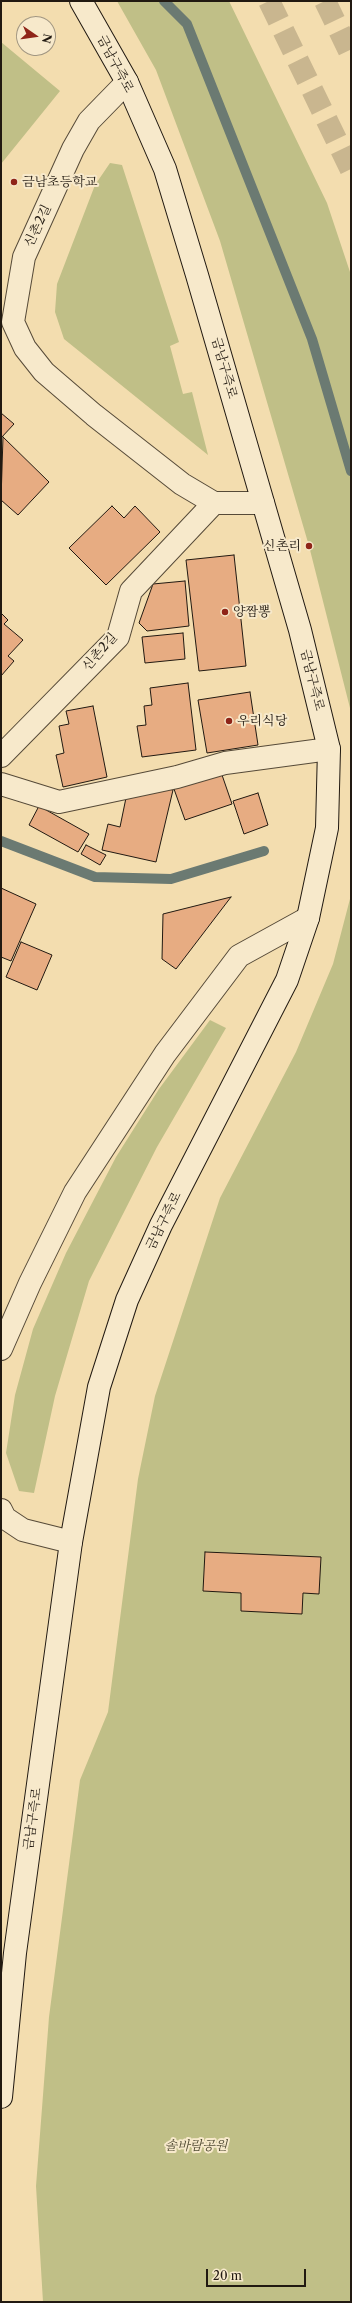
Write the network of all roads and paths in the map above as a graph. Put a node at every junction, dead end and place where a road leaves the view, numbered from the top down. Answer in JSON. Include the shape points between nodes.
{"nodes":[{"id":1,"x":81,"y":1,"type":"edge"},
{"id":2,"x":127,"y":82,"type":"junction"},
{"id":3,"x":7,"y":323,"type":"edge"},
{"id":4,"x":214,"y":503,"type":"junction"},
{"id":5,"x":263,"y":503,"type":"junction"},
{"id":6,"x":329,"y":749,"type":"junction"},
{"id":7,"x":1,"y":756,"type":"edge"},
{"id":8,"x":1,"y":784,"type":"edge"},
{"id":9,"x":308,"y":918,"type":"junction"},
{"id":10,"x":1,"y":1349,"type":"edge"},
{"id":11,"x":1,"y":1510,"type":"edge"},
{"id":12,"x":71,"y":1542,"type":"junction"},
{"id":13,"x":8,"y":1957,"type":"edge"},
{"id":14,"x":2,"y":2083,"type":"edge"}],
"edges":[{"from":1,"to":2,"type":"main road","name":"금남구즉로"},
{"from":2,"to":3,"type":"main road","name":"신촌2길","via":[[89,121],[73,149],[24,257]]},
{"from":2,"to":5,"type":"main road","name":"금남구즉로","via":[[165,169]]},
{"from":3,"to":4,"type":"main road","name":"신촌2길","via":[[44,372],[182,484]]},
{"from":4,"to":5,"type":"main road"},
{"from":4,"to":7,"type":"main road","name":"신촌2길","via":[[131,591],[118,637]]},
{"from":5,"to":6,"type":"main road","name":"금남구즉로","via":[[300,630]]},
{"from":6,"to":8,"type":"main road","via":[[225,763],[177,777],[59,802]]},
{"from":6,"to":9,"type":"main road","name":"금남구즉로","via":[[327,828]]},
{"from":9,"to":10,"type":"main road","via":[[239,956],[165,1054],[75,1192]]},
{"from":9,"to":12,"type":"main road","name":"금남구즉로","via":[[287,980],[161,1225],[127,1300],[99,1387]]},
{"from":11,"to":12,"type":"main road","via":[[5,1518],[23,1530]]},
{"from":12,"to":13,"type":"main road","name":"금남구즉로"},
{"from":13,"to":14,"type":"main road","name":"금남구즉로"}]}
